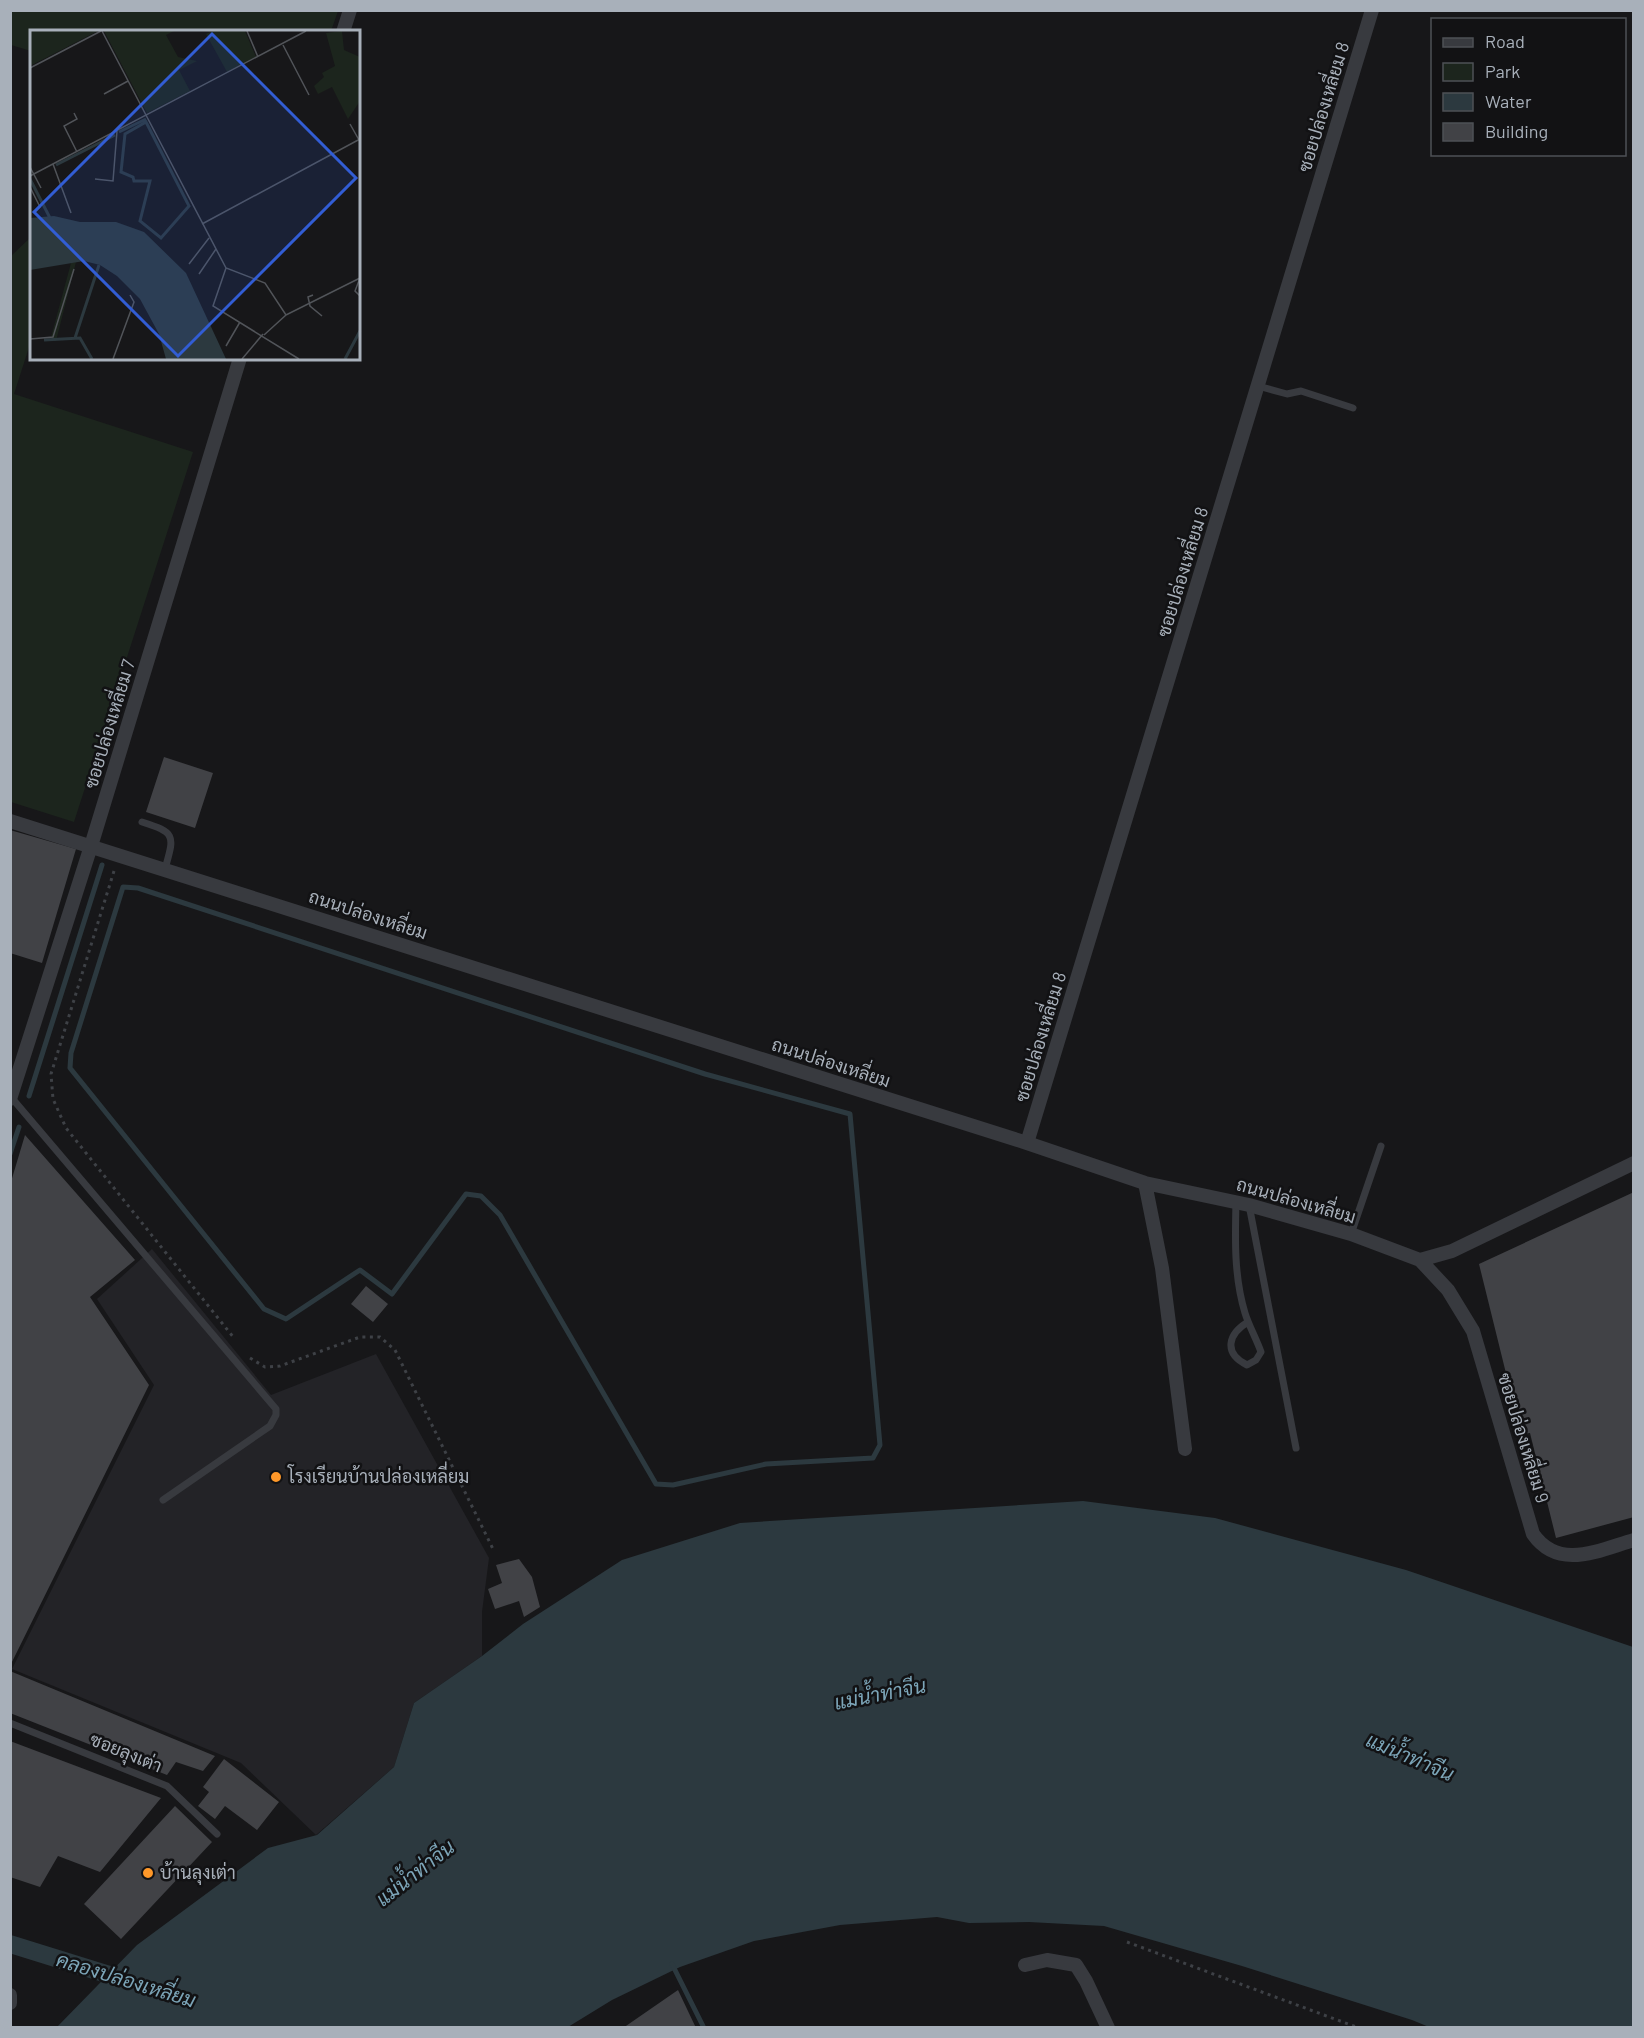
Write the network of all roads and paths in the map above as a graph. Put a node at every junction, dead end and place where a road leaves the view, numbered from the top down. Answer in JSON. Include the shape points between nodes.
{"nodes":[{"id":1,"x":350,"y":10,"type":"edge"},
{"id":2,"x":1372,"y":10,"type":"edge"},
{"id":3,"x":344,"y":30,"type":"edge"},
{"id":4,"x":239,"y":360,"type":"edge"},
{"id":5,"x":1258,"y":386,"type":"junction"},
{"id":6,"x":1353,"y":408,"type":"dead end"},
{"id":7,"x":10,"y":820,"type":"edge"},
{"id":8,"x":142,"y":822,"type":"dead end"},
{"id":9,"x":91,"y":846,"type":"junction"},
{"id":10,"x":119,"y":855,"type":"junction"},
{"id":11,"x":165,"y":869,"type":"junction"},
{"id":12,"x":11,"y":1098,"type":"edge"},
{"id":13,"x":1027,"y":1143,"type":"junction"},
{"id":14,"x":1381,"y":1146,"type":"dead end"},
{"id":15,"x":1634,"y":1163,"type":"edge"},
{"id":16,"x":1145,"y":1183,"type":"junction"},
{"id":17,"x":1242,"y":1204,"type":"junction"},
{"id":18,"x":1351,"y":1234,"type":"junction"},
{"id":19,"x":1420,"y":1260,"type":"junction"},
{"id":20,"x":1248,"y":1322,"type":"junction"},
{"id":21,"x":236,"y":1340,"type":"dead end"},
{"id":22,"x":243,"y":1350,"type":"dead end"},
{"id":23,"x":1296,"y":1448,"type":"dead end"},
{"id":24,"x":1185,"y":1449,"type":"dead end"},
{"id":25,"x":163,"y":1500,"type":"dead end"},
{"id":26,"x":1634,"y":1540,"type":"edge"},
{"id":27,"x":494,"y":1551,"type":"dead end"},
{"id":28,"x":10,"y":1723,"type":"edge"},
{"id":29,"x":217,"y":1834,"type":"dead end"},
{"id":30,"x":1127,"y":1942,"type":"dead end"},
{"id":31,"x":1025,"y":1965,"type":"dead end"},
{"id":32,"x":10,"y":1995,"type":"edge"},
{"id":33,"x":10,"y":2003,"type":"edge"},
{"id":34,"x":1108,"y":2028,"type":"edge"},
{"id":35,"x":1359,"y":2028,"type":"edge"}],
"edges":[{"from":1,"to":3,"type":"street"},
{"from":2,"to":5,"type":"street","name":"ซอยปล่องเหลี่ยม 8"},
{"from":4,"to":9,"type":"street","name":"ซอยปล่องเหลี่ยม 7"},
{"from":5,"to":6,"type":"lane","via":[[1287,394],[1301,391]]},
{"from":5,"to":13,"type":"street","name":"ซอยปล่องเหลี่ยม 8"},
{"from":7,"to":9,"type":"street","name":"ถนนปล่องเหลี่ยม"},
{"from":8,"to":11,"type":"lane","via":[[164,829],[170,837]]},
{"from":9,"to":10,"type":"street","name":"ถนนปล่องเหลี่ยม"},
{"from":9,"to":12,"type":"street","name":"ซอยปล่องเหลี่ยม 7"},
{"from":10,"to":11,"type":"street","name":"ถนนปล่องเหลี่ยม"},
{"from":10,"to":21,"type":"path","via":[[51,1074],[53,1099],[66,1128]]},
{"from":11,"to":13,"type":"street","name":"ถนนปล่องเหลี่ยม"},
{"from":12,"to":25,"type":"lane","via":[[276,1409],[270,1426]]},
{"from":13,"to":16,"type":"street","name":"ถนนปล่องเหลี่ยม"},
{"from":14,"to":18,"type":"lane"},
{"from":15,"to":19,"type":"street","via":[[1452,1251]]},
{"from":16,"to":17,"type":"street","name":"ถนนปล่องเหลี่ยม"},
{"from":16,"to":24,"type":"street","via":[[1162,1268]]},
{"from":17,"to":18,"type":"street","name":"ถนนปล่องเหลี่ยม"},
{"from":17,"to":20,"type":"lane","via":[[1236,1266]]},
{"from":17,"to":23,"type":"lane"},
{"from":18,"to":19,"type":"street","name":"ถนนปล่องเหลี่ยม"},
{"from":19,"to":26,"type":"street","name":"ซอยปล่องเหลี่ยม 9","via":[[1448,1290],[1473,1331],[1533,1534],[1539,1542],[1560,1555],[1583,1555]]},
{"from":20,"to":20,"type":"lane","via":[[1261,1352],[1248,1365],[1234,1354],[1230,1341]]},
{"from":22,"to":27,"type":"path","via":[[265,1367],[280,1366],[360,1337],[380,1337],[395,1350]]},
{"from":28,"to":29,"type":"lane","name":"ซอยลุงเต่า","via":[[167,1785]]},
{"from":30,"to":35,"type":"path"},
{"from":31,"to":34,"type":"street","via":[[1047,1960],[1076,1965]]},
{"from":32,"to":33,"type":"street"}]}
